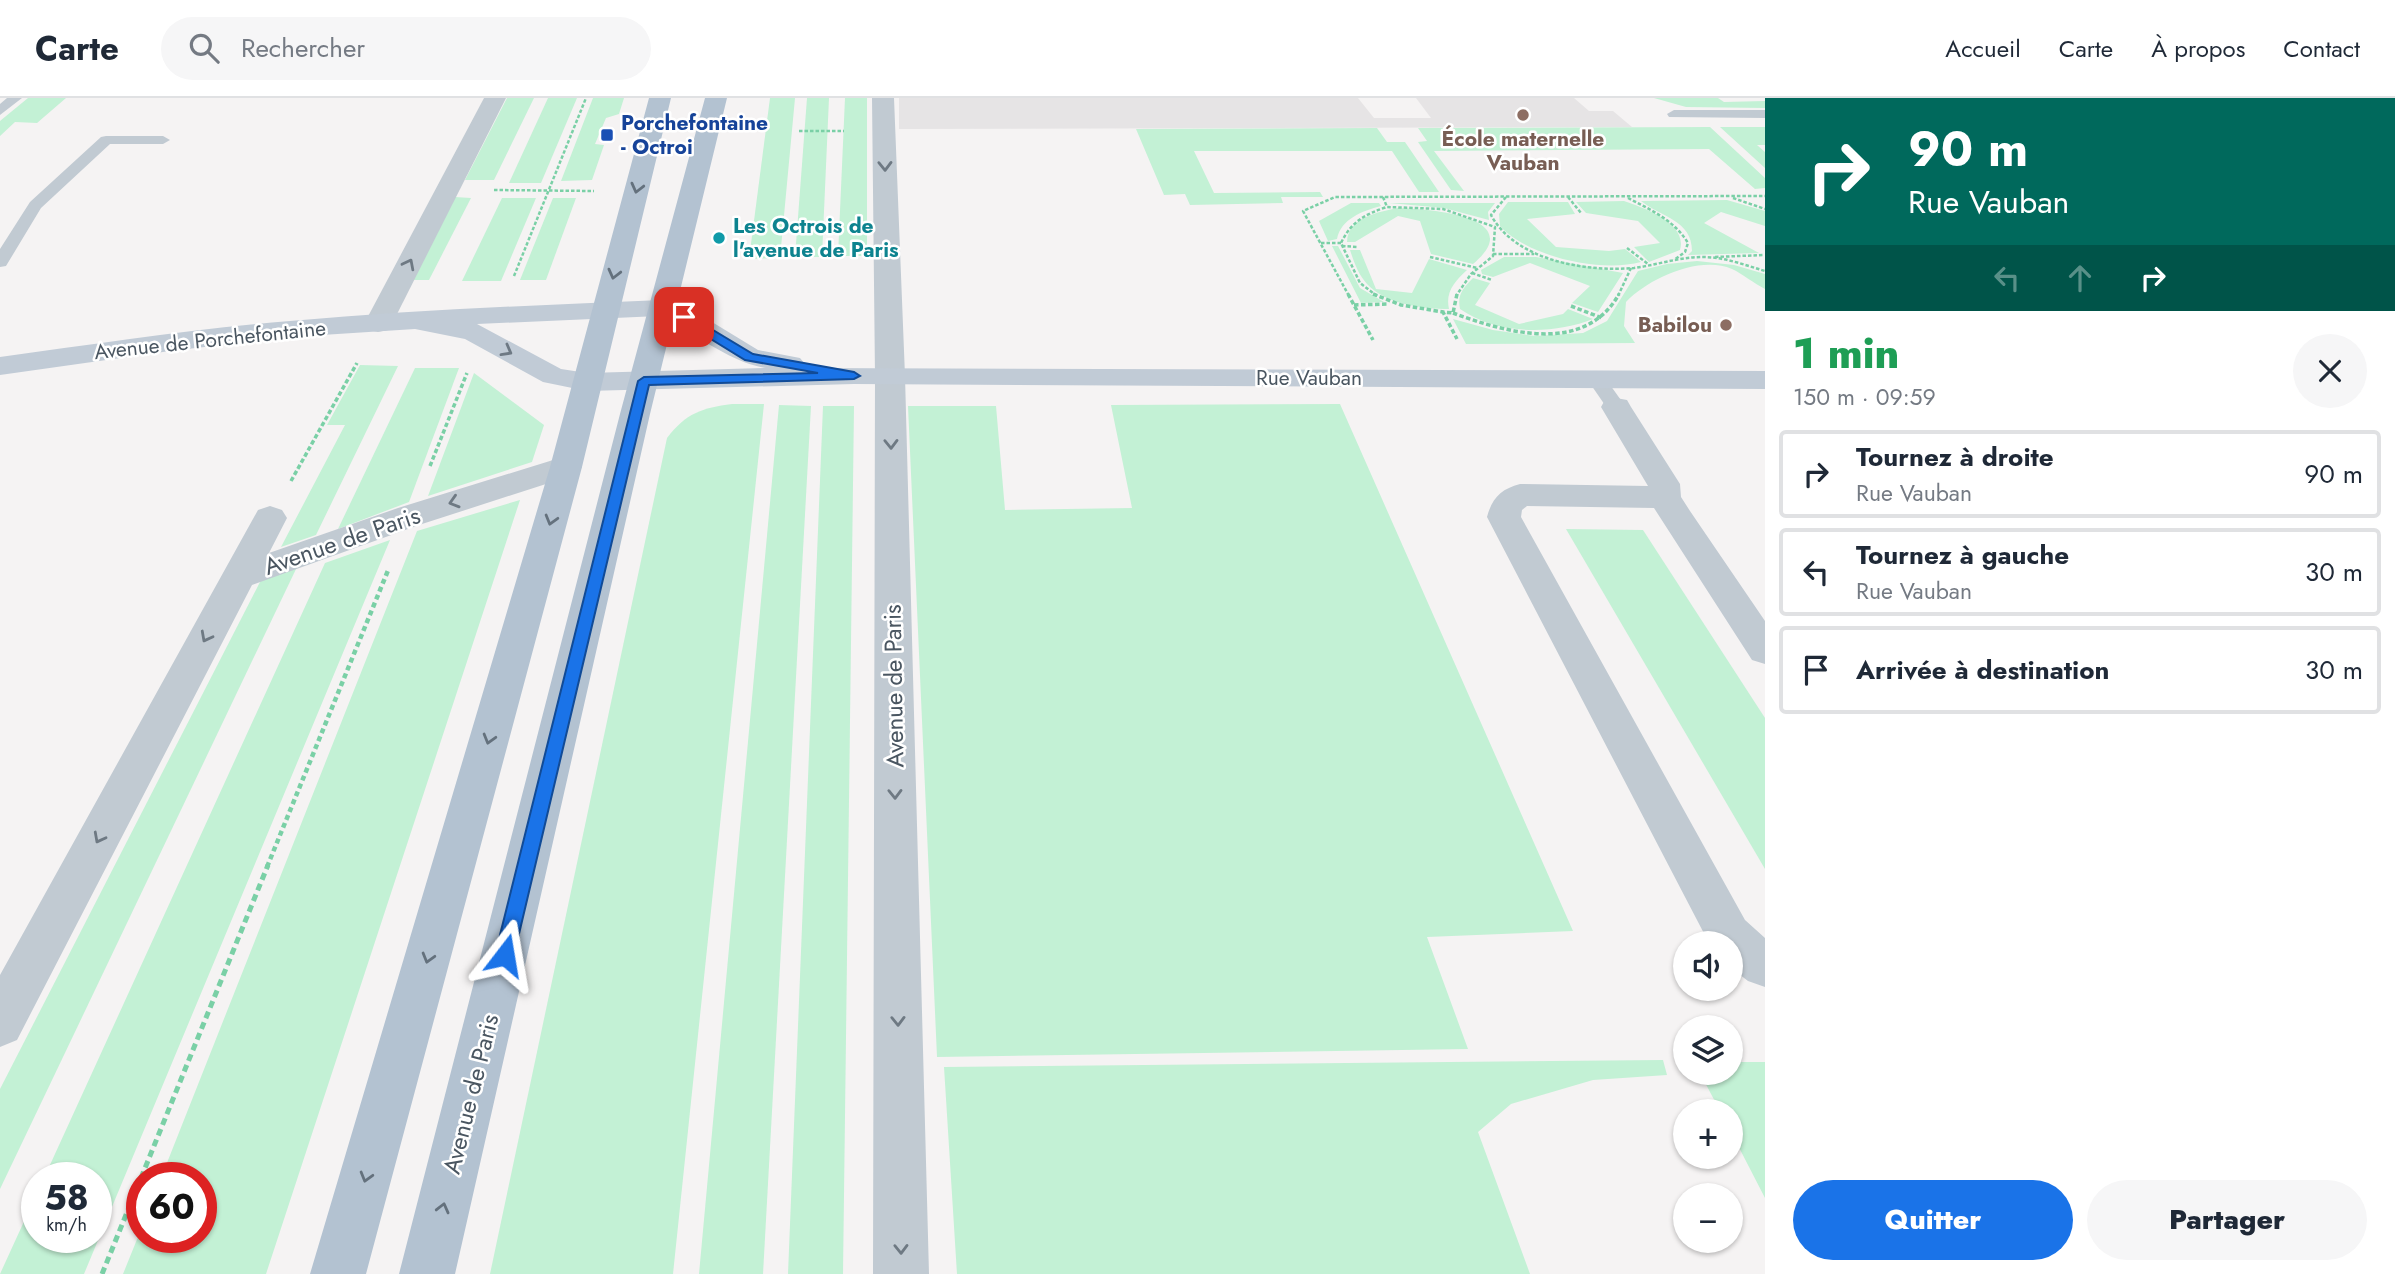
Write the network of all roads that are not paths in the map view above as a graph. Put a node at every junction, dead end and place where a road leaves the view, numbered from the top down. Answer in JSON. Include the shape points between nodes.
{"nodes":[{"id":1,"x":15,"y":98,"type":"edge"},
{"id":2,"x":495,"y":98,"type":"edge"},
{"id":3,"x":660,"y":98,"type":"edge"},
{"id":4,"x":716,"y":98,"type":"edge"},
{"id":5,"x":883,"y":98,"type":"edge"},
{"id":6,"x":0,"y":111,"type":"edge"},
{"id":7,"x":1674,"y":114,"type":"dead end"},
{"id":8,"x":1765,"y":114,"type":"edge"},
{"id":9,"x":163,"y":140,"type":"dead end"},
{"id":10,"x":0,"y":262,"type":"edge"},
{"id":11,"x":662,"y":308,"type":"junction"},
{"id":12,"x":605,"y":311,"type":"junction"},
{"id":13,"x":421,"y":322,"type":"junction"},
{"id":14,"x":378,"y":324,"type":"junction"},
{"id":15,"x":0,"y":366,"type":"edge"},
{"id":16,"x":872,"y":376,"type":"junction"},
{"id":17,"x":1596,"y":379,"type":"junction"},
{"id":18,"x":1765,"y":380,"type":"edge"},
{"id":19,"x":644,"y":381,"type":"junction"},
{"id":20,"x":587,"y":383,"type":"junction"},
{"id":21,"x":1616,"y":407,"type":"joint"},
{"id":22,"x":566,"y":467,"type":"junction"},
{"id":23,"x":1665,"y":498,"type":"junction"},
{"id":24,"x":270,"y":519,"type":"road end"},
{"id":25,"x":238,"y":577,"type":"junction"},
{"id":26,"x":1765,"y":650,"type":"edge"},
{"id":27,"x":1765,"y":965,"type":"edge"},
{"id":28,"x":0,"y":1023,"type":"edge"},
{"id":29,"x":338,"y":1274,"type":"edge"},
{"id":30,"x":427,"y":1274,"type":"edge"},
{"id":31,"x":901,"y":1274,"type":"edge"}],
"edges":[{"from":1,"to":6,"type":"lane"},
{"from":14,"to":2,"type":"street","one_way":true},
{"from":3,"to":12,"type":"main road","one_way":true},
{"from":4,"to":11,"type":"main road","name":"Avenue de Paris"},
{"from":5,"to":16,"type":"street","name":"Avenue de Paris","one_way":true},
{"from":7,"to":8,"type":"lane"},
{"from":9,"to":10,"type":"lane","via":[[106,140],[35,205]]},
{"from":11,"to":12,"type":"main road","name":"Avenue de Porchefontaine"},
{"from":11,"to":16,"type":"main road","name":"Rue Vauban","via":[[750,357]]},
{"from":11,"to":19,"type":"main road","name":"Avenue de Paris"},
{"from":12,"to":13,"type":"main road","name":"Avenue de Porchefontaine"},
{"from":12,"to":20,"type":"main road"},
{"from":13,"to":14,"type":"main road","name":"Avenue de Porchefontaine"},
{"from":13,"to":20,"type":"main road","name":"Avenue de Porchefontaine","one_way":true,"via":[[473,332],[553,376]]},
{"from":14,"to":15,"type":"main road","name":"Avenue de Porchefontaine","via":[[170,342]]},
{"from":16,"to":17,"type":"main road","name":"Rue Vauban"},
{"from":16,"to":19,"type":"main road","name":"Rue Vauban"},
{"from":16,"to":31,"type":"street","name":"Avenue de Paris","one_way":true},
{"from":17,"to":18,"type":"main road","name":"Rue Vauban"},
{"from":17,"to":21,"type":"lane"},
{"from":19,"to":20,"type":"main road","name":"Rue Vauban"},
{"from":30,"to":19,"type":"main road","name":"Avenue de Paris","one_way":true},
{"from":20,"to":22,"type":"main road"},
{"from":21,"to":23,"type":"street","via":[[1664,484]]},
{"from":22,"to":25,"type":"street","name":"Avenue de Paris","one_way":true},
{"from":22,"to":29,"type":"main road","one_way":true},
{"from":23,"to":26,"type":"street"},
{"from":23,"to":27,"type":"street","via":[[1520,495],[1507,505],[1504,516],[1729,934]]},
{"from":24,"to":25,"type":"street","name":"Avenue de Paris"},
{"from":25,"to":28,"type":"street","name":"Avenue de Paris","one_way":true}]}
